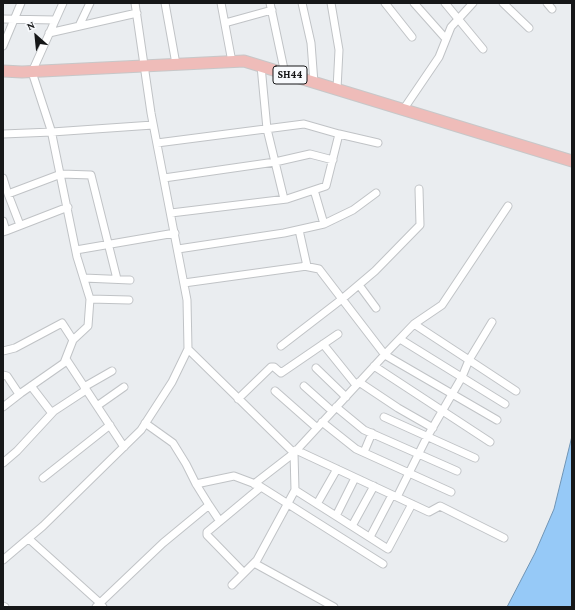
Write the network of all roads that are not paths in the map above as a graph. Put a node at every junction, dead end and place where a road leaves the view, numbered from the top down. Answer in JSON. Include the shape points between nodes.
{"nodes":[{"id":1,"x":21,"y":3,"type":"edge"},
{"id":2,"x":63,"y":3,"type":"edge"},
{"id":3,"x":90,"y":3,"type":"edge"},
{"id":4,"x":135,"y":3,"type":"edge"},
{"id":5,"x":165,"y":3,"type":"edge"},
{"id":6,"x":221,"y":3,"type":"edge"},
{"id":7,"x":302,"y":3,"type":"edge"},
{"id":8,"x":331,"y":3,"type":"edge"},
{"id":9,"x":385,"y":3,"type":"edge"},
{"id":10,"x":414,"y":3,"type":"edge"},
{"id":11,"x":445,"y":3,"type":"edge"},
{"id":12,"x":473,"y":3,"type":"edge"},
{"id":13,"x":503,"y":3,"type":"edge"},
{"id":14,"x":547,"y":3,"type":"edge"},
{"id":15,"x":271,"y":7,"type":"edge"},
{"id":16,"x":552,"y":9,"type":"dead end"},
{"id":17,"x":137,"y":14,"type":"junction"},
{"id":18,"x":3,"y":19,"type":"edge"},
{"id":19,"x":14,"y":19,"type":"junction"},
{"id":20,"x":459,"y":19,"type":"junction"},
{"id":21,"x":55,"y":20,"type":"junction"},
{"id":22,"x":225,"y":24,"type":"junction"},
{"id":23,"x":79,"y":26,"type":"junction"},
{"id":24,"x":529,"y":28,"type":"dead end"},
{"id":25,"x":49,"y":33,"type":"junction"},
{"id":26,"x":412,"y":37,"type":"dead end"},
{"id":27,"x":446,"y":40,"type":"junction"},
{"id":28,"x":3,"y":46,"type":"edge"},
{"id":29,"x":483,"y":49,"type":"dead end"},
{"id":30,"x":232,"y":62,"type":"junction"},
{"id":31,"x":176,"y":64,"type":"junction"},
{"id":32,"x":144,"y":66,"type":"junction"},
{"id":33,"x":261,"y":66,"type":"junction"},
{"id":34,"x":3,"y":72,"type":"edge"},
{"id":35,"x":27,"y":72,"type":"junction"},
{"id":36,"x":284,"y":74,"type":"junction"},
{"id":37,"x":3,"y":76,"type":"edge"},
{"id":38,"x":314,"y":82,"type":"junction"},
{"id":39,"x":336,"y":90,"type":"junction"},
{"id":40,"x":403,"y":110,"type":"junction"},
{"id":41,"x":153,"y":125,"type":"junction"},
{"id":42,"x":267,"y":129,"type":"junction"},
{"id":43,"x":52,"y":132,"type":"junction"},
{"id":44,"x":3,"y":134,"type":"edge"},
{"id":45,"x":339,"y":134,"type":"junction"},
{"id":46,"x":157,"y":143,"type":"junction"},
{"id":47,"x":378,"y":143,"type":"dead end"},
{"id":48,"x":333,"y":160,"type":"junction"},
{"id":49,"x":572,"y":161,"type":"edge"},
{"id":50,"x":275,"y":162,"type":"junction"},
{"id":51,"x":61,"y":174,"type":"junction"},
{"id":52,"x":3,"y":178,"type":"edge"},
{"id":53,"x":164,"y":178,"type":"junction"},
{"id":54,"x":418,"y":189,"type":"dead end"},
{"id":55,"x":314,"y":190,"type":"junction"},
{"id":56,"x":376,"y":193,"type":"dead end"},
{"id":57,"x":8,"y":194,"type":"junction"},
{"id":58,"x":284,"y":199,"type":"junction"},
{"id":59,"x":508,"y":206,"type":"dead end"},
{"id":60,"x":68,"y":207,"type":"junction"},
{"id":61,"x":171,"y":213,"type":"junction"},
{"id":62,"x":3,"y":221,"type":"edge"},
{"id":63,"x":324,"y":224,"type":"junction"},
{"id":64,"x":20,"y":225,"type":"junction"},
{"id":65,"x":299,"y":230,"type":"junction"},
{"id":66,"x":5,"y":232,"type":"edge"},
{"id":67,"x":175,"y":233,"type":"junction"},
{"id":68,"x":109,"y":245,"type":"junction"},
{"id":69,"x":178,"y":249,"type":"junction"},
{"id":70,"x":76,"y":250,"type":"junction"},
{"id":71,"x":304,"y":266,"type":"junction"},
{"id":72,"x":84,"y":278,"type":"junction"},
{"id":73,"x":117,"y":279,"type":"junction"},
{"id":74,"x":130,"y":280,"type":"dead end"},
{"id":75,"x":184,"y":283,"type":"junction"},
{"id":76,"x":359,"y":285,"type":"junction"},
{"id":77,"x":90,"y":299,"type":"junction"},
{"id":78,"x":129,"y":300,"type":"dead end"},
{"id":79,"x":342,"y":300,"type":"junction"},
{"id":80,"x":376,"y":308,"type":"dead end"},
{"id":81,"x":492,"y":322,"type":"dead end"},
{"id":82,"x":414,"y":324,"type":"junction"},
{"id":83,"x":338,"y":334,"type":"dead end"},
{"id":84,"x":400,"y":339,"type":"junction"},
{"id":85,"x":73,"y":340,"type":"junction"},
{"id":86,"x":322,"y":344,"type":"junction"},
{"id":87,"x":281,"y":346,"type":"dead end"},
{"id":88,"x":188,"y":348,"type":"junction"},
{"id":89,"x":3,"y":351,"type":"edge"},
{"id":90,"x":385,"y":354,"type":"junction"},
{"id":91,"x":66,"y":359,"type":"junction"},
{"id":92,"x":469,"y":360,"type":"junction"},
{"id":93,"x":374,"y":366,"type":"junction"},
{"id":94,"x":316,"y":368,"type":"dead end"},
{"id":95,"x":112,"y":371,"type":"dead end"},
{"id":96,"x":3,"y":375,"type":"edge"},
{"id":97,"x":462,"y":377,"type":"junction"},
{"id":98,"x":358,"y":384,"type":"junction"},
{"id":99,"x":31,"y":386,"type":"junction"},
{"id":100,"x":304,"y":386,"type":"dead end"},
{"id":101,"x":124,"y":387,"type":"dead end"},
{"id":102,"x":85,"y":388,"type":"junction"},
{"id":103,"x":275,"y":391,"type":"dead end"},
{"id":104,"x":516,"y":391,"type":"dead end"},
{"id":105,"x":19,"y":394,"type":"junction"},
{"id":106,"x":452,"y":395,"type":"junction"},
{"id":107,"x":346,"y":396,"type":"junction"},
{"id":108,"x":238,"y":399,"type":"junction"},
{"id":109,"x":505,"y":404,"type":"dead end"},
{"id":110,"x":97,"y":406,"type":"junction"},
{"id":111,"x":3,"y":407,"type":"edge"},
{"id":112,"x":334,"y":409,"type":"junction"},
{"id":113,"x":54,"y":412,"type":"junction"},
{"id":114,"x":442,"y":412,"type":"junction"},
{"id":115,"x":384,"y":417,"type":"dead end"},
{"id":116,"x":497,"y":420,"type":"dead end"},
{"id":117,"x":322,"y":422,"type":"junction"},
{"id":118,"x":145,"y":423,"type":"junction"},
{"id":119,"x":110,"y":425,"type":"junction"},
{"id":120,"x":317,"y":428,"type":"junction"},
{"id":121,"x":433,"y":428,"type":"junction"},
{"id":122,"x":372,"y":433,"type":"junction"},
{"id":123,"x":427,"y":437,"type":"junction"},
{"id":124,"x":490,"y":442,"type":"dead end"},
{"id":125,"x":124,"y":447,"type":"junction"},
{"id":126,"x":295,"y":452,"type":"junction"},
{"id":127,"x":364,"y":452,"type":"junction"},
{"id":128,"x":418,"y":454,"type":"junction"},
{"id":129,"x":475,"y":458,"type":"dead end"},
{"id":130,"x":3,"y":462,"type":"edge"},
{"id":131,"x":337,"y":469,"type":"junction"},
{"id":132,"x":458,"y":471,"type":"dead end"},
{"id":133,"x":409,"y":473,"type":"junction"},
{"id":134,"x":43,"y":478,"type":"dead end"},
{"id":135,"x":355,"y":478,"type":"junction"},
{"id":136,"x":196,"y":484,"type":"junction"},
{"id":137,"x":254,"y":484,"type":"junction"},
{"id":138,"x":374,"y":486,"type":"junction"},
{"id":139,"x":261,"y":487,"type":"junction"},
{"id":140,"x":295,"y":490,"type":"junction"},
{"id":141,"x":450,"y":492,"type":"dead end"},
{"id":142,"x":395,"y":496,"type":"junction"},
{"id":143,"x":288,"y":504,"type":"junction"},
{"id":144,"x":317,"y":504,"type":"junction"},
{"id":145,"x":412,"y":504,"type":"junction"},
{"id":146,"x":210,"y":505,"type":"junction"},
{"id":147,"x":336,"y":516,"type":"junction"},
{"id":148,"x":219,"y":520,"type":"junction"},
{"id":149,"x":352,"y":526,"type":"junction"},
{"id":150,"x":370,"y":538,"type":"junction"},
{"id":151,"x":504,"y":538,"type":"dead end"},
{"id":152,"x":28,"y":539,"type":"junction"},
{"id":153,"x":3,"y":560,"type":"edge"},
{"id":154,"x":254,"y":563,"type":"junction"},
{"id":155,"x":383,"y":564,"type":"dead end"},
{"id":156,"x":244,"y":573,"type":"junction"},
{"id":157,"x":232,"y":585,"type":"dead end"},
{"id":158,"x":100,"y":606,"type":"edge"},
{"id":159,"x":334,"y":607,"type":"edge"}],
"edges":[{"from":1,"to":19,"type":"street"},
{"from":2,"to":21,"type":"street"},
{"from":3,"to":23,"type":"street"},
{"from":4,"to":17,"type":"street"},
{"from":5,"to":31,"type":"street"},
{"from":6,"to":22,"type":"street"},
{"from":7,"to":38,"type":"street","via":[[311,43]]},
{"from":8,"to":39,"type":"street","via":[[340,50]]},
{"from":9,"to":26,"type":"street"},
{"from":10,"to":27,"type":"street"},
{"from":11,"to":20,"type":"street"},
{"from":12,"to":20,"type":"street"},
{"from":13,"to":24,"type":"street"},
{"from":14,"to":16,"type":"street"},
{"from":15,"to":22,"type":"street"},
{"from":15,"to":36,"type":"street"},
{"from":17,"to":23,"type":"street"},
{"from":17,"to":32,"type":"street"},
{"from":18,"to":19,"type":"street"},
{"from":19,"to":21,"type":"street"},
{"from":19,"to":28,"type":"street"},
{"from":20,"to":27,"type":"street"},
{"from":20,"to":29,"type":"street"},
{"from":21,"to":25,"type":"street"},
{"from":22,"to":30,"type":"street"},
{"from":23,"to":25,"type":"street"},
{"from":25,"to":35,"type":"street"},
{"from":27,"to":40,"type":"street","via":[[439,57]]},
{"from":30,"to":31,"type":"main road","number":"SH44"},
{"from":30,"to":33,"type":"main road","number":"SH44","via":[[244,61]]},
{"from":31,"to":32,"type":"main road","number":"SH44"},
{"from":32,"to":35,"type":"main road","number":"SH44"},
{"from":32,"to":41,"type":"street"},
{"from":33,"to":36,"type":"main road","number":"SH44"},
{"from":33,"to":42,"type":"street"},
{"from":34,"to":35,"type":"main road","number":"SH44"},
{"from":35,"to":37,"type":"main road","number":"SH44"},
{"from":35,"to":43,"type":"street"},
{"from":36,"to":38,"type":"main road","number":"SH44"},
{"from":38,"to":39,"type":"main road","number":"SH44"},
{"from":39,"to":40,"type":"main road","number":"SH44"},
{"from":40,"to":49,"type":"main road","number":"SH44"},
{"from":41,"to":43,"type":"street"},
{"from":41,"to":46,"type":"street"},
{"from":42,"to":45,"type":"street","via":[[304,124]]},
{"from":42,"to":46,"type":"street"},
{"from":42,"to":50,"type":"street"},
{"from":43,"to":44,"type":"street"},
{"from":43,"to":51,"type":"street"},
{"from":45,"to":47,"type":"street"},
{"from":45,"to":48,"type":"street"},
{"from":46,"to":53,"type":"street"},
{"from":48,"to":50,"type":"street","via":[[310,154]]},
{"from":48,"to":55,"type":"street","via":[[326,186]]},
{"from":50,"to":53,"type":"street"},
{"from":50,"to":58,"type":"street"},
{"from":51,"to":57,"type":"street"},
{"from":51,"to":60,"type":"street"},
{"from":51,"to":68,"type":"street","via":[[92,174]]},
{"from":52,"to":57,"type":"street"},
{"from":53,"to":61,"type":"street"},
{"from":54,"to":76,"type":"street","via":[[420,225]]},
{"from":55,"to":58,"type":"street"},
{"from":55,"to":63,"type":"street"},
{"from":56,"to":63,"type":"street","via":[[353,210]]},
{"from":57,"to":64,"type":"street"},
{"from":58,"to":61,"type":"street"},
{"from":59,"to":82,"type":"street","via":[[442,305]]},
{"from":60,"to":64,"type":"street"},
{"from":60,"to":70,"type":"street"},
{"from":61,"to":67,"type":"street"},
{"from":62,"to":66,"type":"street"},
{"from":63,"to":65,"type":"street"},
{"from":64,"to":66,"type":"street"},
{"from":65,"to":69,"type":"street"},
{"from":65,"to":71,"type":"street","via":[[307,266]]},
{"from":67,"to":68,"type":"street"},
{"from":67,"to":69,"type":"street"},
{"from":68,"to":70,"type":"street"},
{"from":68,"to":73,"type":"street"},
{"from":69,"to":75,"type":"street"},
{"from":70,"to":72,"type":"street"},
{"from":71,"to":75,"type":"street"},
{"from":71,"to":79,"type":"street","via":[[319,268]]},
{"from":72,"to":73,"type":"street"},
{"from":72,"to":77,"type":"street"},
{"from":73,"to":74,"type":"street"},
{"from":75,"to":88,"type":"street"},
{"from":76,"to":79,"type":"street"},
{"from":76,"to":80,"type":"street"},
{"from":77,"to":78,"type":"street"},
{"from":77,"to":85,"type":"street","via":[[88,326]]},
{"from":79,"to":87,"type":"street"},
{"from":79,"to":90,"type":"street"},
{"from":81,"to":92,"type":"street"},
{"from":82,"to":84,"type":"street"},
{"from":82,"to":92,"type":"street"},
{"from":83,"to":86,"type":"street"},
{"from":84,"to":90,"type":"street"},
{"from":84,"to":97,"type":"street"},
{"from":85,"to":89,"type":"street","via":[[62,323],[16,348]]},
{"from":85,"to":91,"type":"street"},
{"from":86,"to":98,"type":"street"},
{"from":86,"to":108,"type":"street","via":[[281,373],[270,367]]},
{"from":88,"to":108,"type":"street"},
{"from":88,"to":118,"type":"street","via":[[172,382]]},
{"from":90,"to":93,"type":"street"},
{"from":90,"to":106,"type":"street"},
{"from":91,"to":99,"type":"street","via":[[64,364]]},
{"from":91,"to":102,"type":"street"},
{"from":92,"to":97,"type":"street"},
{"from":92,"to":104,"type":"street"},
{"from":93,"to":98,"type":"street"},
{"from":93,"to":114,"type":"street"},
{"from":94,"to":107,"type":"street"},
{"from":95,"to":102,"type":"street"},
{"from":96,"to":105,"type":"street","via":[[7,376]]},
{"from":97,"to":106,"type":"street"},
{"from":97,"to":109,"type":"street"},
{"from":98,"to":107,"type":"street"},
{"from":98,"to":121,"type":"street"},
{"from":99,"to":105,"type":"street"},
{"from":99,"to":113,"type":"street","via":[[49,411]]},
{"from":100,"to":112,"type":"street"},
{"from":101,"to":110,"type":"street"},
{"from":102,"to":110,"type":"street"},
{"from":102,"to":113,"type":"street"},
{"from":103,"to":120,"type":"street"},
{"from":105,"to":111,"type":"street"},
{"from":106,"to":114,"type":"street"},
{"from":106,"to":116,"type":"street"},
{"from":107,"to":112,"type":"street"},
{"from":108,"to":126,"type":"street"},
{"from":110,"to":119,"type":"street"},
{"from":112,"to":117,"type":"street"},
{"from":112,"to":122,"type":"street"},
{"from":113,"to":130,"type":"street","via":[[19,450]]},
{"from":114,"to":121,"type":"street"},
{"from":114,"to":124,"type":"street"},
{"from":115,"to":123,"type":"street"},
{"from":117,"to":120,"type":"street"},
{"from":117,"to":127,"type":"street","via":[[356,449]]},
{"from":118,"to":125,"type":"street"},
{"from":118,"to":136,"type":"street","via":[[173,443]]},
{"from":119,"to":125,"type":"street"},
{"from":119,"to":134,"type":"street"},
{"from":120,"to":126,"type":"street"},
{"from":121,"to":123,"type":"street"},
{"from":122,"to":127,"type":"street"},
{"from":122,"to":128,"type":"street"},
{"from":123,"to":128,"type":"street"},
{"from":123,"to":129,"type":"street"},
{"from":125,"to":152,"type":"street"},
{"from":126,"to":131,"type":"street"},
{"from":126,"to":137,"type":"street"},
{"from":126,"to":140,"type":"street"},
{"from":127,"to":133,"type":"street"},
{"from":128,"to":132,"type":"street"},
{"from":128,"to":133,"type":"street"},
{"from":131,"to":135,"type":"street"},
{"from":131,"to":144,"type":"street"},
{"from":133,"to":141,"type":"street"},
{"from":133,"to":142,"type":"street"},
{"from":135,"to":138,"type":"street"},
{"from":135,"to":147,"type":"street"},
{"from":136,"to":137,"type":"street","via":[[234,476]]},
{"from":136,"to":146,"type":"street"},
{"from":137,"to":139,"type":"street"},
{"from":138,"to":142,"type":"street"},
{"from":138,"to":149,"type":"street"},
{"from":139,"to":143,"type":"street"},
{"from":139,"to":148,"type":"street"},
{"from":140,"to":143,"type":"street"},
{"from":140,"to":144,"type":"street"},
{"from":142,"to":145,"type":"street"},
{"from":142,"to":150,"type":"street"},
{"from":143,"to":154,"type":"street"},
{"from":143,"to":155,"type":"street"},
{"from":144,"to":147,"type":"street"},
{"from":145,"to":150,"type":"street","via":[[388,549]]},
{"from":145,"to":151,"type":"street","via":[[428,512],[440,506]]},
{"from":146,"to":148,"type":"street"},
{"from":146,"to":158,"type":"street","via":[[163,543]]},
{"from":147,"to":149,"type":"street"},
{"from":148,"to":156,"type":"street","via":[[207,530],[207,533]]},
{"from":149,"to":150,"type":"street"},
{"from":152,"to":153,"type":"street"},
{"from":152,"to":158,"type":"street"},
{"from":154,"to":156,"type":"street"},
{"from":154,"to":159,"type":"street"},
{"from":156,"to":157,"type":"street"}]}
